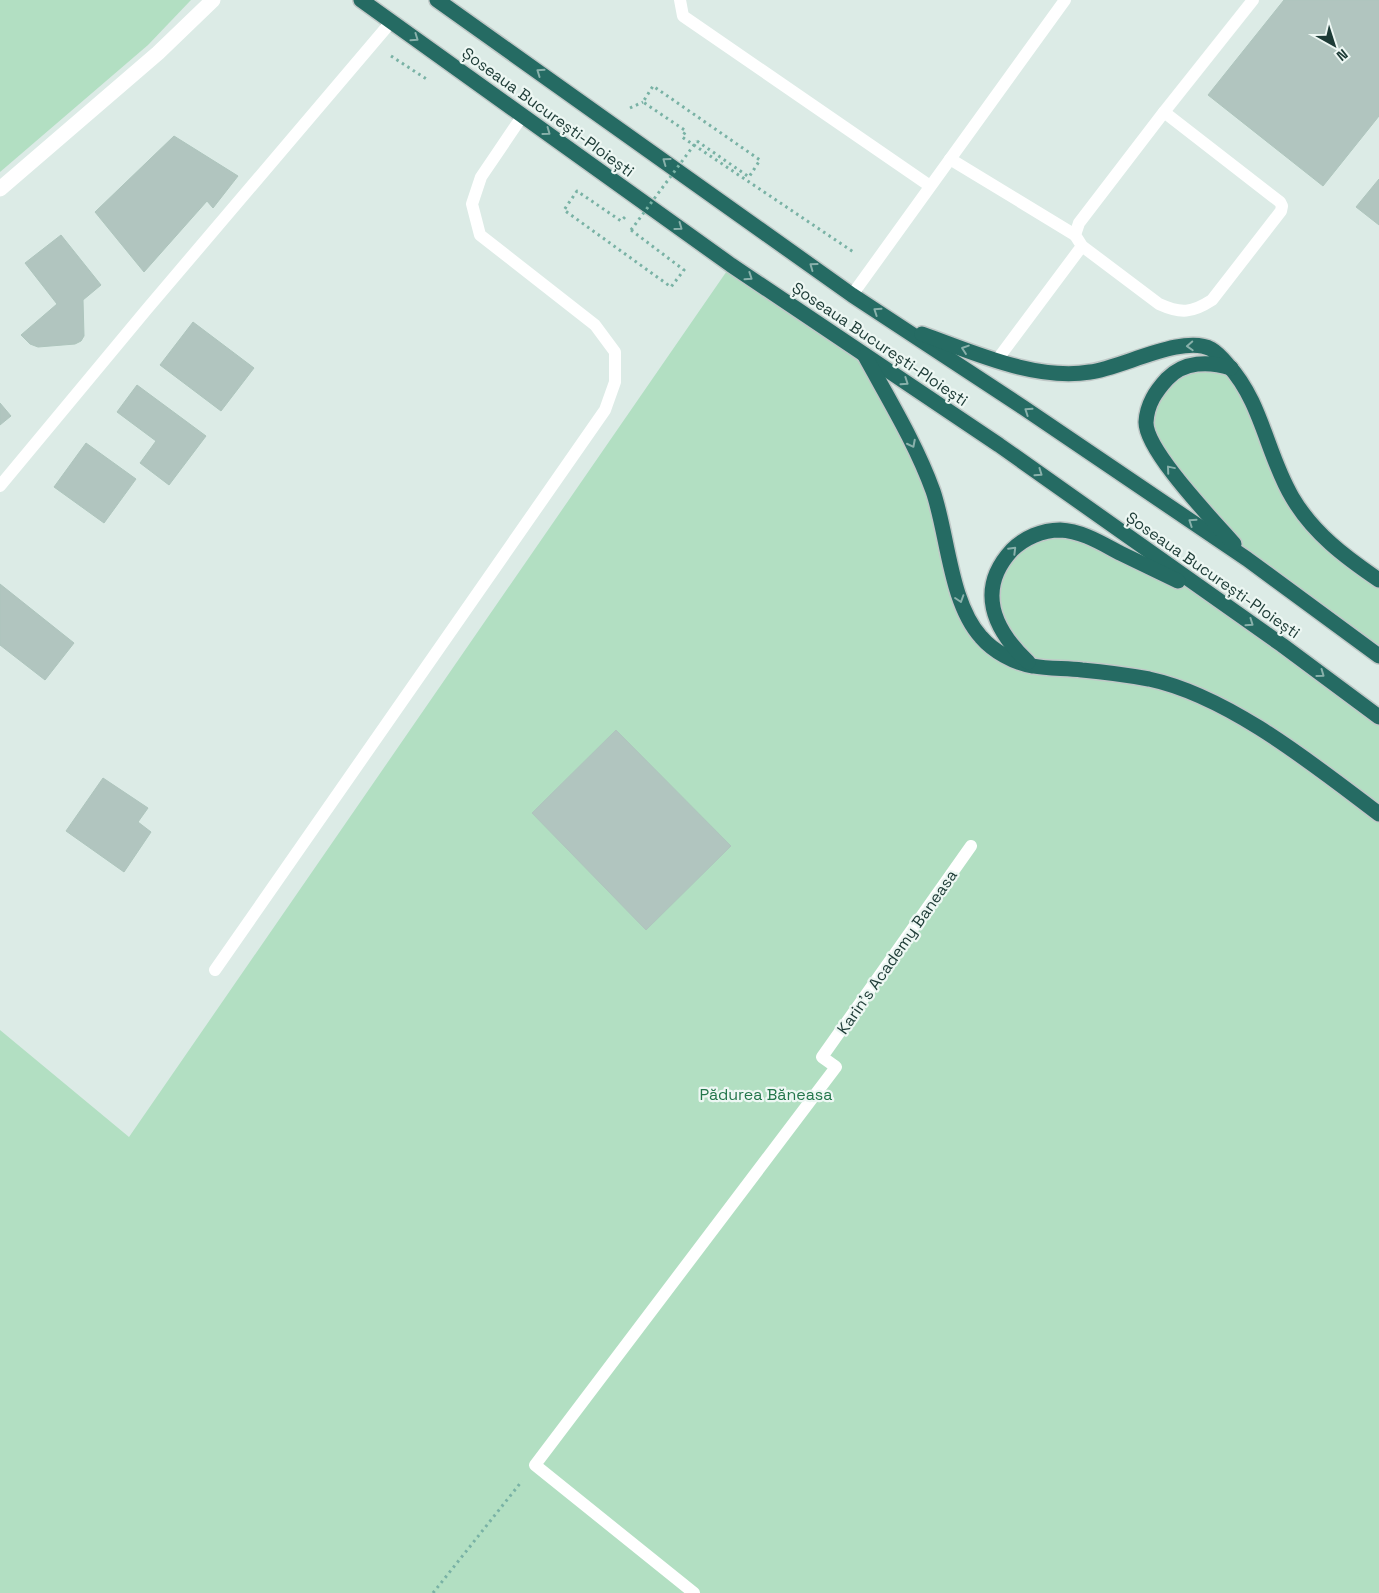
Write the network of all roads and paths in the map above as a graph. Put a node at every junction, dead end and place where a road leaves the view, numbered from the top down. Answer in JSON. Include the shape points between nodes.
{"nodes":[{"id":1,"x":213,"y":0,"type":"edge"},
{"id":2,"x":360,"y":0,"type":"edge"},
{"id":3,"x":438,"y":0,"type":"edge"},
{"id":4,"x":680,"y":0,"type":"edge"},
{"id":5,"x":1066,"y":0,"type":"edge"},
{"id":6,"x":1253,"y":0,"type":"edge"},
{"id":7,"x":391,"y":22,"type":"junction"},
{"id":8,"x":1164,"y":112,"type":"junction"},
{"id":9,"x":523,"y":115,"type":"junction"},
{"id":10,"x":950,"y":159,"type":"junction"},
{"id":11,"x":930,"y":186,"type":"junction"},
{"id":12,"x":0,"y":189,"type":"edge"},
{"id":13,"x":621,"y":222,"type":"dead end"},
{"id":14,"x":1078,"y":240,"type":"junction"},
{"id":15,"x":873,"y":265,"type":"junction"},
{"id":16,"x":852,"y":295,"type":"junction"},
{"id":17,"x":901,"y":328,"type":"junction"},
{"id":18,"x":864,"y":355,"type":"junction"},
{"id":19,"x":997,"y":360,"type":"junction"},
{"id":20,"x":1231,"y":368,"type":"junction"},
{"id":21,"x":0,"y":486,"type":"edge"},
{"id":22,"x":1247,"y":559,"type":"junction"},
{"id":23,"x":1379,"y":580,"type":"edge"},
{"id":24,"x":1218,"y":600,"type":"junction"},
{"id":25,"x":1379,"y":656,"type":"edge"},
{"id":26,"x":1032,"y":666,"type":"junction"},
{"id":27,"x":1379,"y":717,"type":"edge"},
{"id":28,"x":1379,"y":814,"type":"edge"},
{"id":29,"x":971,"y":846,"type":"dead end"},
{"id":30,"x":215,"y":970,"type":"dead end"},
{"id":31,"x":535,"y":1465,"type":"junction"},
{"id":32,"x":433,"y":1593,"type":"edge"},
{"id":33,"x":694,"y":1593,"type":"edge"}],
"edges":[{"from":1,"to":12,"type":"street","via":[[158,53]]},
{"from":2,"to":7,"type":"highway","name":"Șoseaua București-Ploiești"},
{"from":16,"to":3,"type":"highway","name":"Șoseaua București-Ploiești","one_way":true},
{"from":4,"to":11,"type":"lane","via":[[683,16]]},
{"from":5,"to":10,"type":"lane"},
{"from":6,"to":8,"type":"lane"},
{"from":7,"to":9,"type":"highway","name":"Șoseaua București-Ploiești","one_way":true},
{"from":7,"to":21,"type":"lane"},
{"from":8,"to":14,"type":"lane","via":[[1079,222]]},
{"from":8,"to":14,"type":"lane","via":[[1280,202],[1281,211],[1212,300],[1186,312],[1159,304]]},
{"from":9,"to":18,"type":"highway","name":"Șoseaua București-Ploiești","one_way":true,"via":[[731,265]]},
{"from":9,"to":30,"type":"lane","via":[[481,177],[472,204],[480,235],[595,325],[615,352],[615,382],[605,410]]},
{"from":10,"to":11,"type":"lane"},
{"from":10,"to":14,"type":"lane"},
{"from":11,"to":15,"type":"lane"},
{"from":13,"to":15,"type":"path","bridge":true,"via":[[577,191],[564,210],[671,287],[684,270],[631,230],[697,141],[749,177],[760,160],[653,86],[642,102],[686,131],[682,137]]},
{"from":14,"to":19,"type":"lane"},
{"from":15,"to":16,"type":"lane"},
{"from":17,"to":16,"type":"highway","name":"Șoseaua București-Ploiești","one_way":true},
{"from":19,"to":17,"type":"highway","one_way":true},
{"from":22,"to":17,"type":"highway","name":"Șoseaua București-Ploiești","one_way":true},
{"from":18,"to":24,"type":"highway","name":"Șoseaua București-Ploiești","one_way":true,"via":[[999,444]]},
{"from":18,"to":26,"type":"highway","one_way":true,"via":[[922,462],[942,524],[960,600],[969,621],[998,651]]},
{"from":20,"to":19,"type":"highway","one_way":true,"via":[[1211,350],[1200,345],[1173,348],[1111,368],[1069,374],[1034,370]]},
{"from":22,"to":20,"type":"highway","one_way":true,"via":[[1164,463],[1151,441],[1146,424],[1149,404],[1170,375],[1184,366],[1201,363]]},
{"from":20,"to":23,"type":"highway","via":[[1252,399],[1283,479],[1303,514],[1329,542]]},
{"from":22,"to":25,"type":"highway","name":"Șoseaua București-Ploiești"},
{"from":26,"to":24,"type":"highway","one_way":true,"via":[[1001,632],[991,596],[994,577],[1004,559],[1029,537],[1060,530],[1093,538]]},
{"from":24,"to":27,"type":"highway","name":"Șoseaua București-Ploiești","one_way":true},
{"from":26,"to":28,"type":"highway","via":[[1149,679],[1207,699],[1292,750]]},
{"from":29,"to":31,"type":"lane","name":"Karin's Academy Baneasa","via":[[822,1057],[836,1067]]},
{"from":31,"to":32,"type":"path"},
{"from":31,"to":33,"type":"lane"}]}
